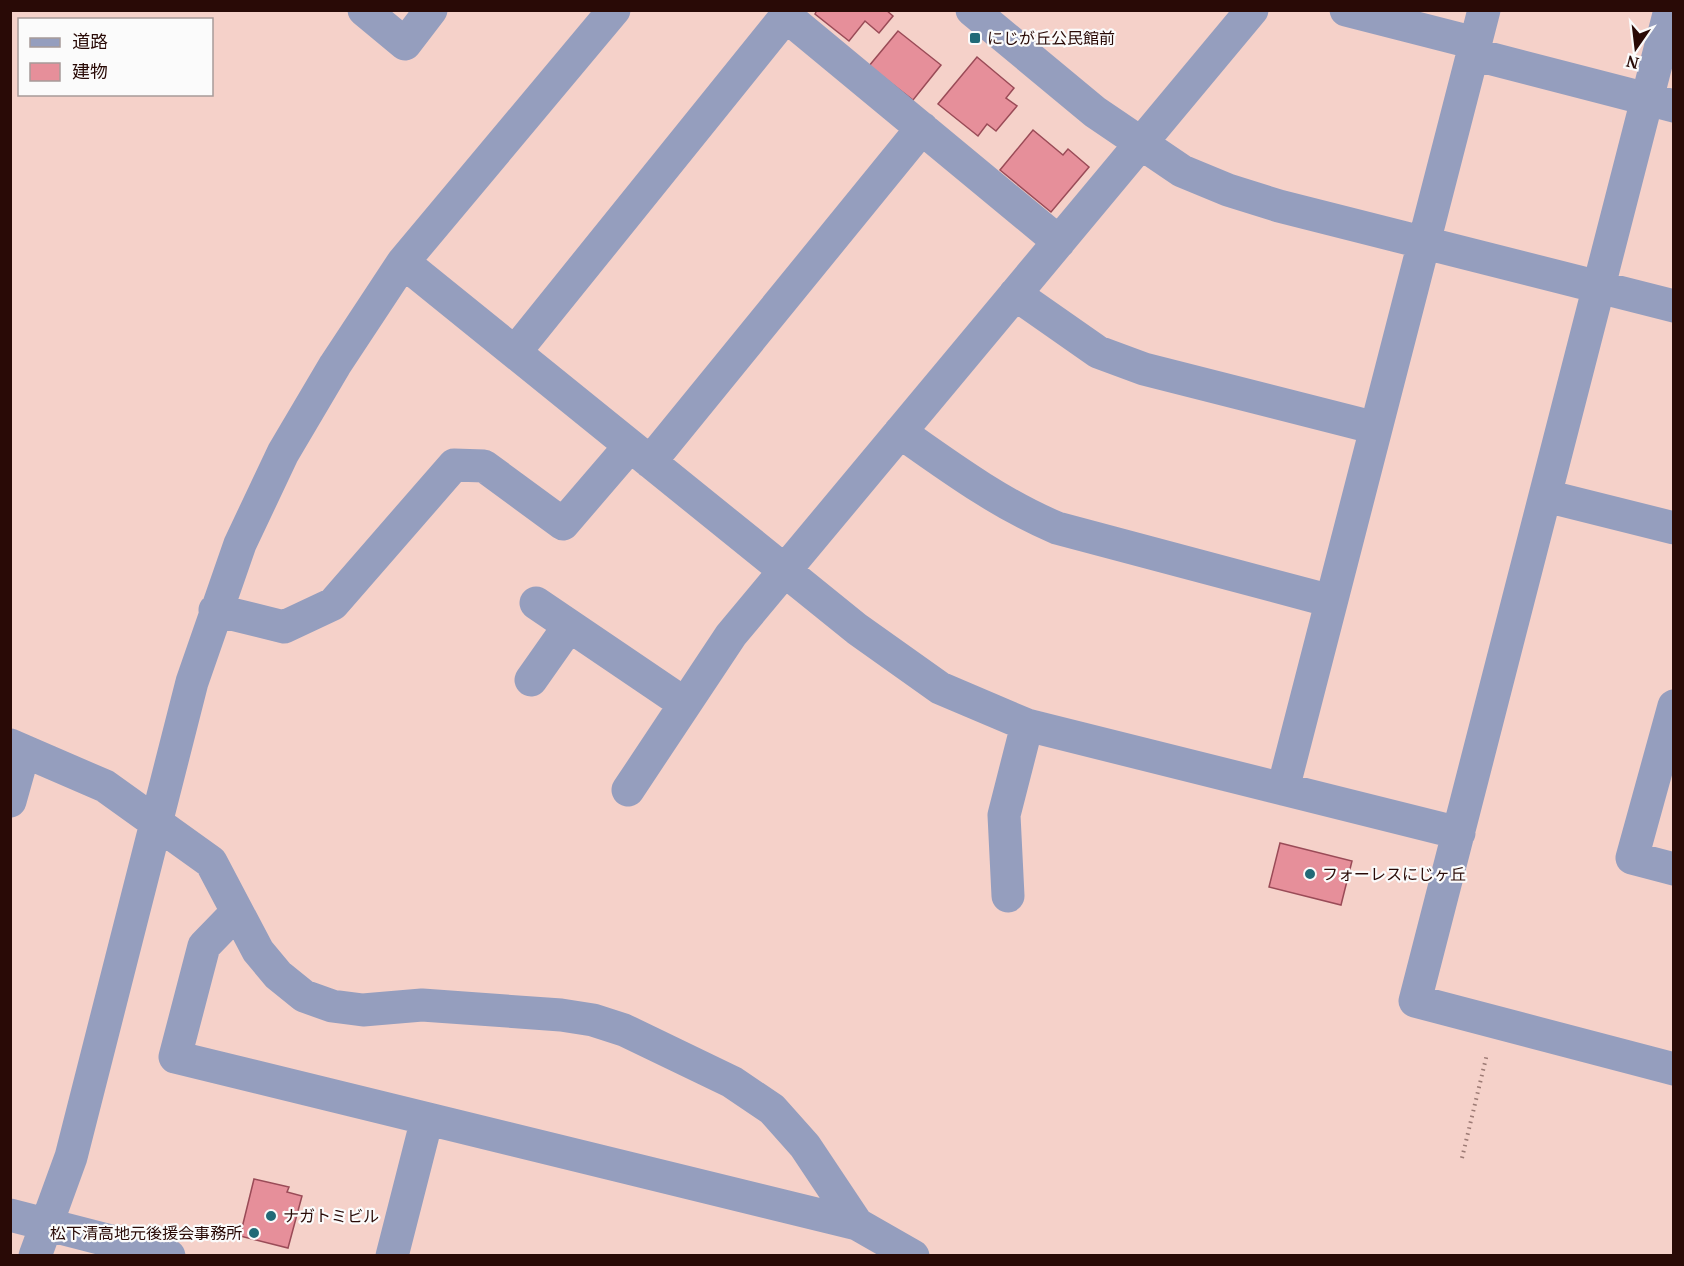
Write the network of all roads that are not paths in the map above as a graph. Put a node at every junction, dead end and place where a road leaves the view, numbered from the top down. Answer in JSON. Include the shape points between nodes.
{"nodes":[{"id":1,"x":364,"y":10,"type":"edge"},
{"id":2,"x":431,"y":10,"type":"edge"},
{"id":3,"x":614,"y":10,"type":"edge"},
{"id":4,"x":972,"y":10,"type":"edge"},
{"id":5,"x":1251,"y":10,"type":"edge"},
{"id":6,"x":1346,"y":10,"type":"edge"},
{"id":7,"x":1484,"y":10,"type":"edge"},
{"id":8,"x":1670,"y":10,"type":"edge"},
{"id":9,"x":1474,"y":49,"type":"junction"},
{"id":10,"x":1660,"y":103,"type":"edge"},
{"id":11,"x":922,"y":128,"type":"junction"},
{"id":12,"x":1140,"y":144,"type":"junction"},
{"id":13,"x":1059,"y":242,"type":"junction"},
{"id":14,"x":1424,"y":243,"type":"junction"},
{"id":15,"x":403,"y":261,"type":"junction"},
{"id":16,"x":1599,"y":287,"type":"junction"},
{"id":17,"x":1015,"y":294,"type":"junction"},
{"id":18,"x":1674,"y":306,"type":"edge"},
{"id":19,"x":515,"y":352,"type":"junction"},
{"id":20,"x":1376,"y":428,"type":"junction"},
{"id":21,"x":900,"y":432,"type":"junction"},
{"id":22,"x":640,"y":454,"type":"junction"},
{"id":23,"x":1546,"y":496,"type":"junction"},
{"id":24,"x":1674,"y":528,"type":"edge"},
{"id":25,"x":785,"y":571,"type":"junction"},
{"id":26,"x":1331,"y":601,"type":"junction"},
{"id":27,"x":536,"y":603,"type":"dead end"},
{"id":28,"x":215,"y":610,"type":"junction"},
{"id":29,"x":569,"y":626,"type":"junction"},
{"id":30,"x":531,"y":680,"type":"dead end"},
{"id":31,"x":685,"y":704,"type":"junction"},
{"id":32,"x":1674,"y":706,"type":"edge"},
{"id":33,"x":1027,"y":725,"type":"junction"},
{"id":34,"x":17,"y":748,"type":"edge"},
{"id":35,"x":1283,"y":789,"type":"junction"},
{"id":36,"x":628,"y":790,"type":"dead end"},
{"id":37,"x":10,"y":801,"type":"edge"},
{"id":38,"x":1459,"y":833,"type":"junction"},
{"id":39,"x":1674,"y":869,"type":"edge"},
{"id":40,"x":1008,"y":896,"type":"dead end"},
{"id":41,"x":237,"y":912,"type":"junction"},
{"id":42,"x":1674,"y":1069,"type":"edge"},
{"id":43,"x":427,"y":1119,"type":"junction"},
{"id":44,"x":10,"y":1215,"type":"edge"},
{"id":45,"x":857,"y":1224,"type":"junction"},
{"id":46,"x":48,"y":1225,"type":"junction"},
{"id":47,"x":35,"y":1256,"type":"edge"},
{"id":48,"x":169,"y":1256,"type":"edge"},
{"id":49,"x":392,"y":1256,"type":"edge"},
{"id":50,"x":913,"y":1256,"type":"edge"}],
"edges":[{"from":1,"to":2,"type":"street","via":[[405,44]]},
{"from":3,"to":15,"type":"street"},
{"from":4,"to":12,"type":"street","via":[[1095,112]]},
{"from":5,"to":12,"type":"street"},
{"from":6,"to":9,"type":"street"},
{"from":7,"to":9,"type":"street"},
{"from":8,"to":10,"type":"street"},
{"from":9,"to":10,"type":"street"},
{"from":9,"to":14,"type":"street"},
{"from":10,"to":16,"type":"street"},
{"from":11,"to":13,"type":"street"},
{"from":11,"to":19,"type":"street","via":[[786,16]]},
{"from":11,"to":22,"type":"street"},
{"from":12,"to":13,"type":"street"},
{"from":12,"to":14,"type":"street","via":[[1182,171],[1228,190]]},
{"from":13,"to":17,"type":"street"},
{"from":14,"to":16,"type":"street"},
{"from":14,"to":20,"type":"street"},
{"from":15,"to":19,"type":"street"},
{"from":15,"to":28,"type":"street","via":[[283,453],[240,544]]},
{"from":16,"to":18,"type":"street"},
{"from":16,"to":23,"type":"street"},
{"from":17,"to":20,"type":"street","via":[[1098,352],[1125,363]]},
{"from":17,"to":21,"type":"street"},
{"from":19,"to":22,"type":"street"},
{"from":20,"to":26,"type":"street"},
{"from":21,"to":25,"type":"street"},
{"from":21,"to":26,"type":"street","via":[[982,489],[1057,528]]},
{"from":22,"to":25,"type":"street"},
{"from":22,"to":28,"type":"street","via":[[562,524],[483,466],[454,465],[333,604],[284,627]]},
{"from":23,"to":24,"type":"street"},
{"from":23,"to":38,"type":"street"},
{"from":25,"to":31,"type":"street","via":[[731,635]]},
{"from":25,"to":33,"type":"street","via":[[940,688]]},
{"from":26,"to":35,"type":"street"},
{"from":27,"to":29,"type":"street"},
{"from":28,"to":46,"type":"street","via":[[192,682],[70,1157]]},
{"from":29,"to":30,"type":"street"},
{"from":29,"to":31,"type":"street"},
{"from":31,"to":36,"type":"street"},
{"from":32,"to":39,"type":"street","via":[[1632,858]]},
{"from":33,"to":35,"type":"street"},
{"from":33,"to":40,"type":"street","via":[[1004,815]]},
{"from":34,"to":37,"type":"street"},
{"from":34,"to":41,"type":"street","via":[[105,786],[211,862]]},
{"from":35,"to":38,"type":"street"},
{"from":38,"to":42,"type":"street","via":[[1415,1001]]},
{"from":41,"to":43,"type":"street","via":[[204,946],[175,1057]]},
{"from":41,"to":45,"type":"street","via":[[258,951],[278,975],[304,996],[332,1006],[363,1011],[422,1005],[592,1020],[624,1030],[732,1082],[772,1109],[789,1126]]},
{"from":43,"to":45,"type":"street"},
{"from":43,"to":49,"type":"street"},
{"from":44,"to":46,"type":"street"},
{"from":45,"to":50,"type":"street"},
{"from":46,"to":47,"type":"street"},
{"from":46,"to":48,"type":"street"}]}
